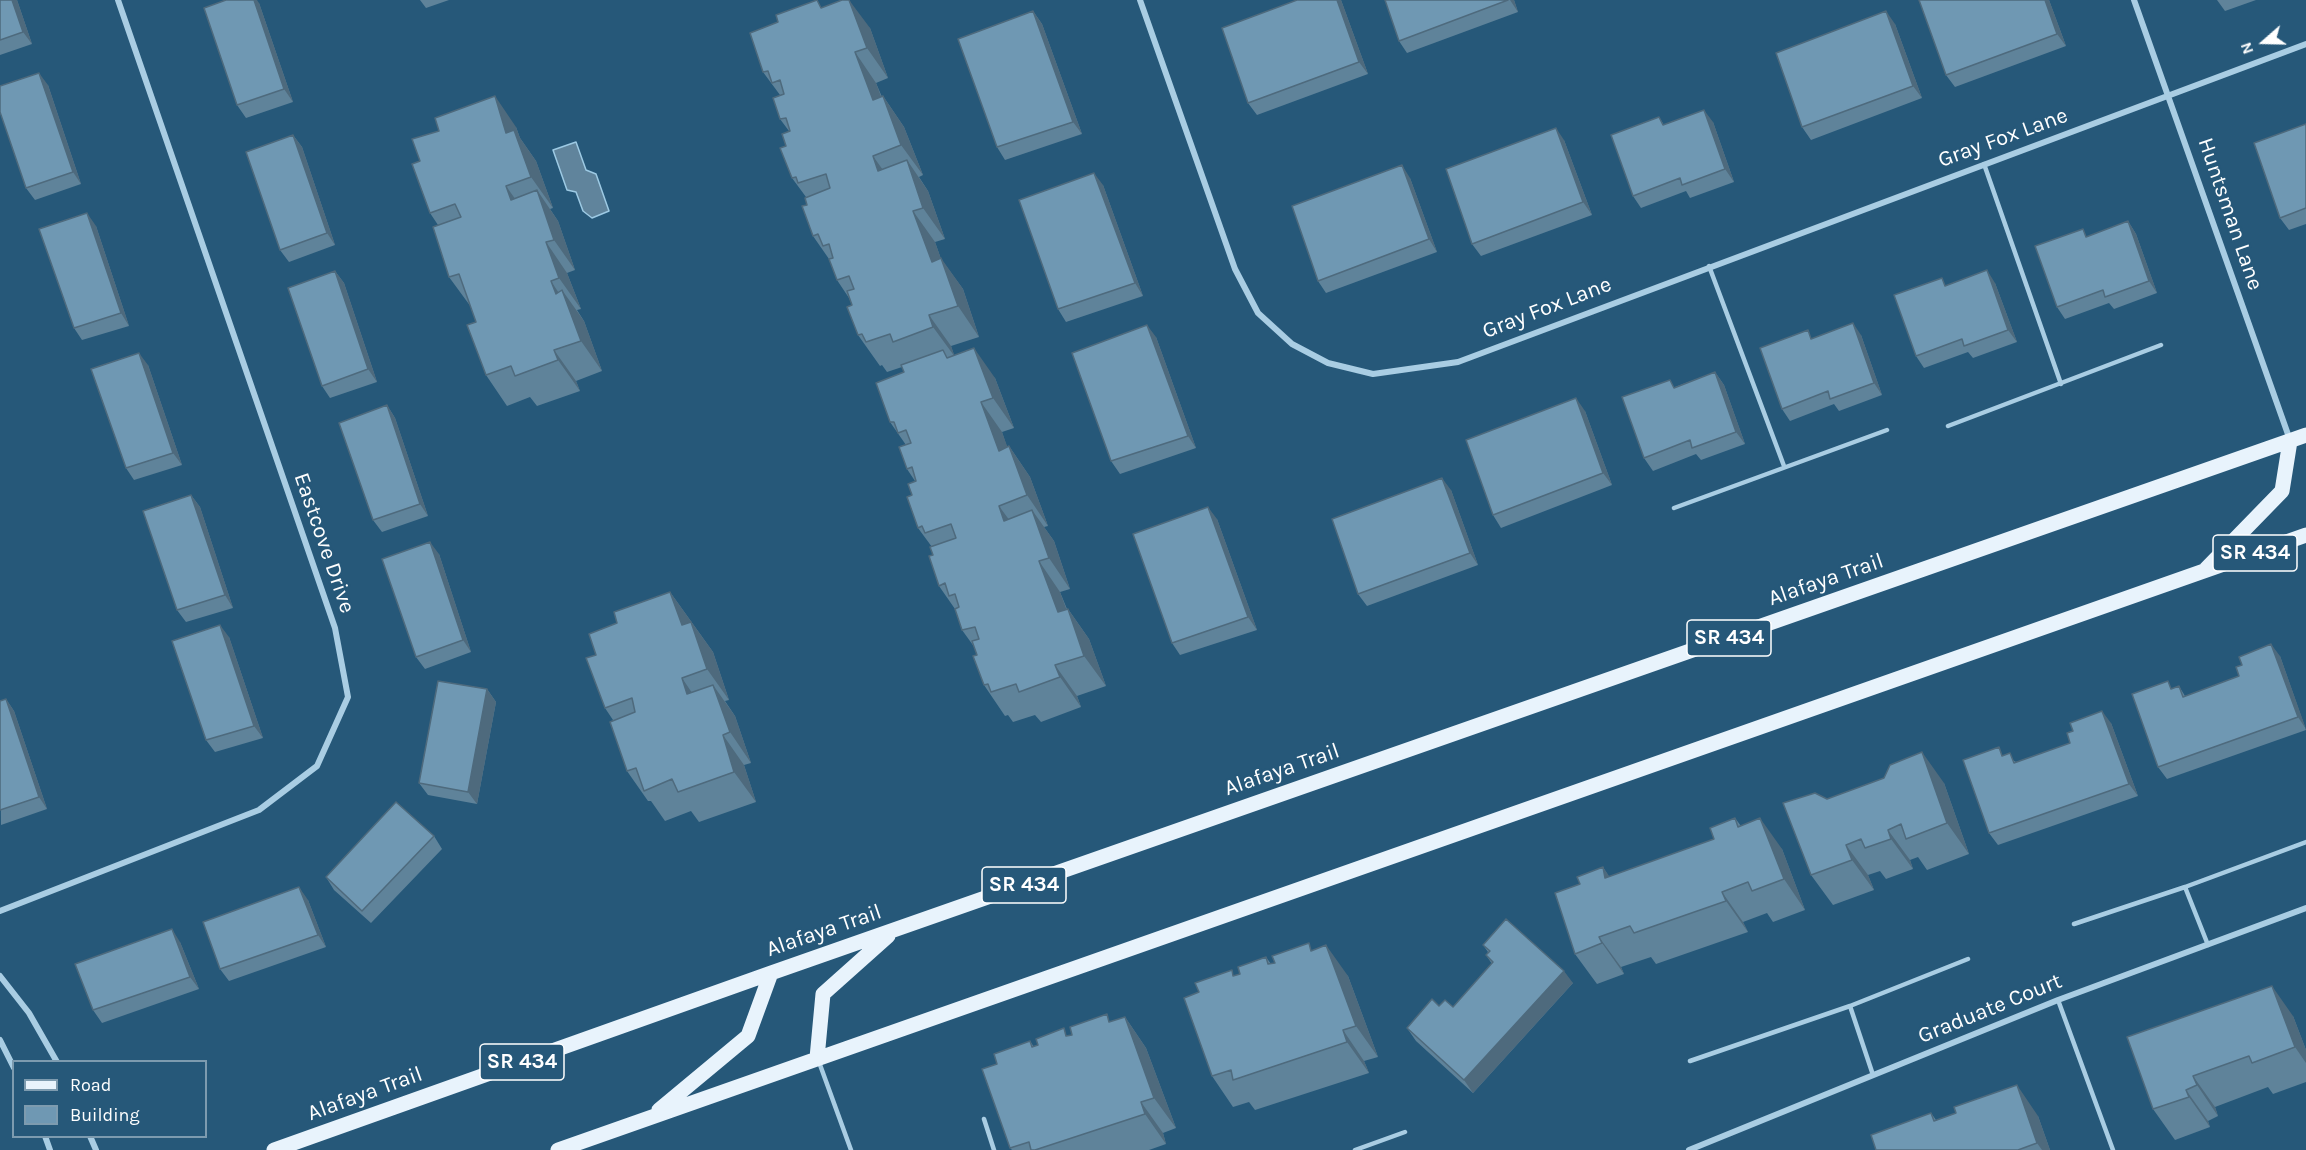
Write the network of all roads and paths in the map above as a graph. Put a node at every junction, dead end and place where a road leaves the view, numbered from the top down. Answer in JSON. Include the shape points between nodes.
{"nodes":[{"id":1,"x":118,"y":0,"type":"edge"},
{"id":2,"x":1140,"y":0,"type":"edge"},
{"id":3,"x":2134,"y":0,"type":"edge"},
{"id":4,"x":2306,"y":44,"type":"edge"},
{"id":5,"x":2169,"y":97,"type":"junction"},
{"id":6,"x":1984,"y":164,"type":"junction"},
{"id":7,"x":1708,"y":266,"type":"junction"},
{"id":8,"x":2161,"y":345,"type":"dead end"},
{"id":9,"x":2061,"y":384,"type":"junction"},
{"id":10,"x":1948,"y":426,"type":"dead end"},
{"id":11,"x":1887,"y":429,"type":"dead end"},
{"id":12,"x":2306,"y":435,"type":"edge"},
{"id":13,"x":2290,"y":441,"type":"junction"},
{"id":14,"x":1784,"y":466,"type":"junction"},
{"id":15,"x":1674,"y":508,"type":"dead end"},
{"id":16,"x":2306,"y":535,"type":"edge"},
{"id":17,"x":2204,"y":571,"type":"junction"},
{"id":18,"x":2306,"y":842,"type":"edge"},
{"id":19,"x":2185,"y":887,"type":"junction"},
{"id":20,"x":2306,"y":908,"type":"edge"},
{"id":21,"x":0,"y":911,"type":"edge"},
{"id":22,"x":2074,"y":924,"type":"dead end"},
{"id":23,"x":895,"y":930,"type":"junction"},
{"id":24,"x":2208,"y":945,"type":"junction"},
{"id":25,"x":1968,"y":959,"type":"dead end"},
{"id":26,"x":771,"y":973,"type":"junction"},
{"id":27,"x":0,"y":976,"type":"edge"},
{"id":28,"x":2058,"y":1000,"type":"junction"},
{"id":29,"x":1850,"y":1006,"type":"junction"},
{"id":30,"x":0,"y":1040,"type":"edge"},
{"id":31,"x":817,"y":1058,"type":"junction"},
{"id":32,"x":56,"y":1060,"type":"edge"},
{"id":33,"x":1690,"y":1061,"type":"dead end"},
{"id":34,"x":12,"y":1064,"type":"edge"},
{"id":35,"x":1873,"y":1075,"type":"junction"},
{"id":36,"x":650,"y":1117,"type":"junction"},
{"id":37,"x":984,"y":1119,"type":"edge"},
{"id":38,"x":1405,"y":1132,"type":"dead end"},
{"id":39,"x":274,"y":1150,"type":"edge"},
{"id":40,"x":558,"y":1150,"type":"edge"},
{"id":41,"x":851,"y":1150,"type":"edge"},
{"id":42,"x":994,"y":1150,"type":"edge"},
{"id":43,"x":1355,"y":1150,"type":"edge"},
{"id":44,"x":1689,"y":1150,"type":"edge"},
{"id":45,"x":2114,"y":1150,"type":"edge"}],
"edges":[{"from":1,"to":21,"type":"street","name":"Eastcove Drive","via":[[335,628],[348,697],[317,766],[259,810]]},
{"from":2,"to":7,"type":"street","name":"Gray Fox Lane","via":[[1235,269],[1258,313],[1292,345],[1328,363],[1373,374],[1458,362]]},
{"from":3,"to":5,"type":"street","name":"Huntsman Lane"},
{"from":4,"to":5,"type":"street","name":"Gray Fox Lane"},
{"from":5,"to":6,"type":"street","name":"Gray Fox Lane"},
{"from":5,"to":13,"type":"street","name":"Huntsman Lane"},
{"from":6,"to":7,"type":"street","name":"Gray Fox Lane"},
{"from":6,"to":9,"type":"lane"},
{"from":7,"to":14,"type":"lane"},
{"from":8,"to":9,"type":"lane"},
{"from":9,"to":10,"type":"lane"},
{"from":11,"to":14,"type":"lane"},
{"from":12,"to":13,"type":"main road","name":"Alafaya Trail","number":"SR 434"},
{"from":13,"to":17,"type":"main road","via":[[2282,491]]},
{"from":13,"to":23,"type":"main road","name":"Alafaya Trail","number":"SR 434"},
{"from":14,"to":15,"type":"lane"},
{"from":16,"to":17,"type":"main road","number":"SR 434"},
{"from":17,"to":31,"type":"main road","number":"SR 434"},
{"from":18,"to":19,"type":"lane"},
{"from":19,"to":22,"type":"lane"},
{"from":19,"to":24,"type":"lane"},
{"from":20,"to":24,"type":"street","name":"Graduate Court"},
{"from":23,"to":26,"type":"main road","name":"Alafaya Trail","number":"SR 434"},
{"from":23,"to":31,"type":"main road","via":[[823,994]]},
{"from":24,"to":28,"type":"street","name":"Graduate Court"},
{"from":25,"to":29,"type":"lane"},
{"from":26,"to":36,"type":"main road","via":[[748,1036]]},
{"from":26,"to":39,"type":"main road","name":"Alafaya Trail","number":"SR 434"},
{"from":27,"to":32,"type":"street","via":[[29,1013]]},
{"from":28,"to":35,"type":"street","name":"Graduate Court"},
{"from":28,"to":45,"type":"lane"},
{"from":29,"to":33,"type":"lane"},
{"from":29,"to":35,"type":"lane"},
{"from":30,"to":34,"type":"street"},
{"from":31,"to":36,"type":"main road","number":"SR 434"},
{"from":31,"to":41,"type":"lane"},
{"from":35,"to":44,"type":"street","name":"Graduate Court"},
{"from":36,"to":40,"type":"main road","number":"SR 434"},
{"from":37,"to":42,"type":"lane"},
{"from":38,"to":43,"type":"lane"}]}
